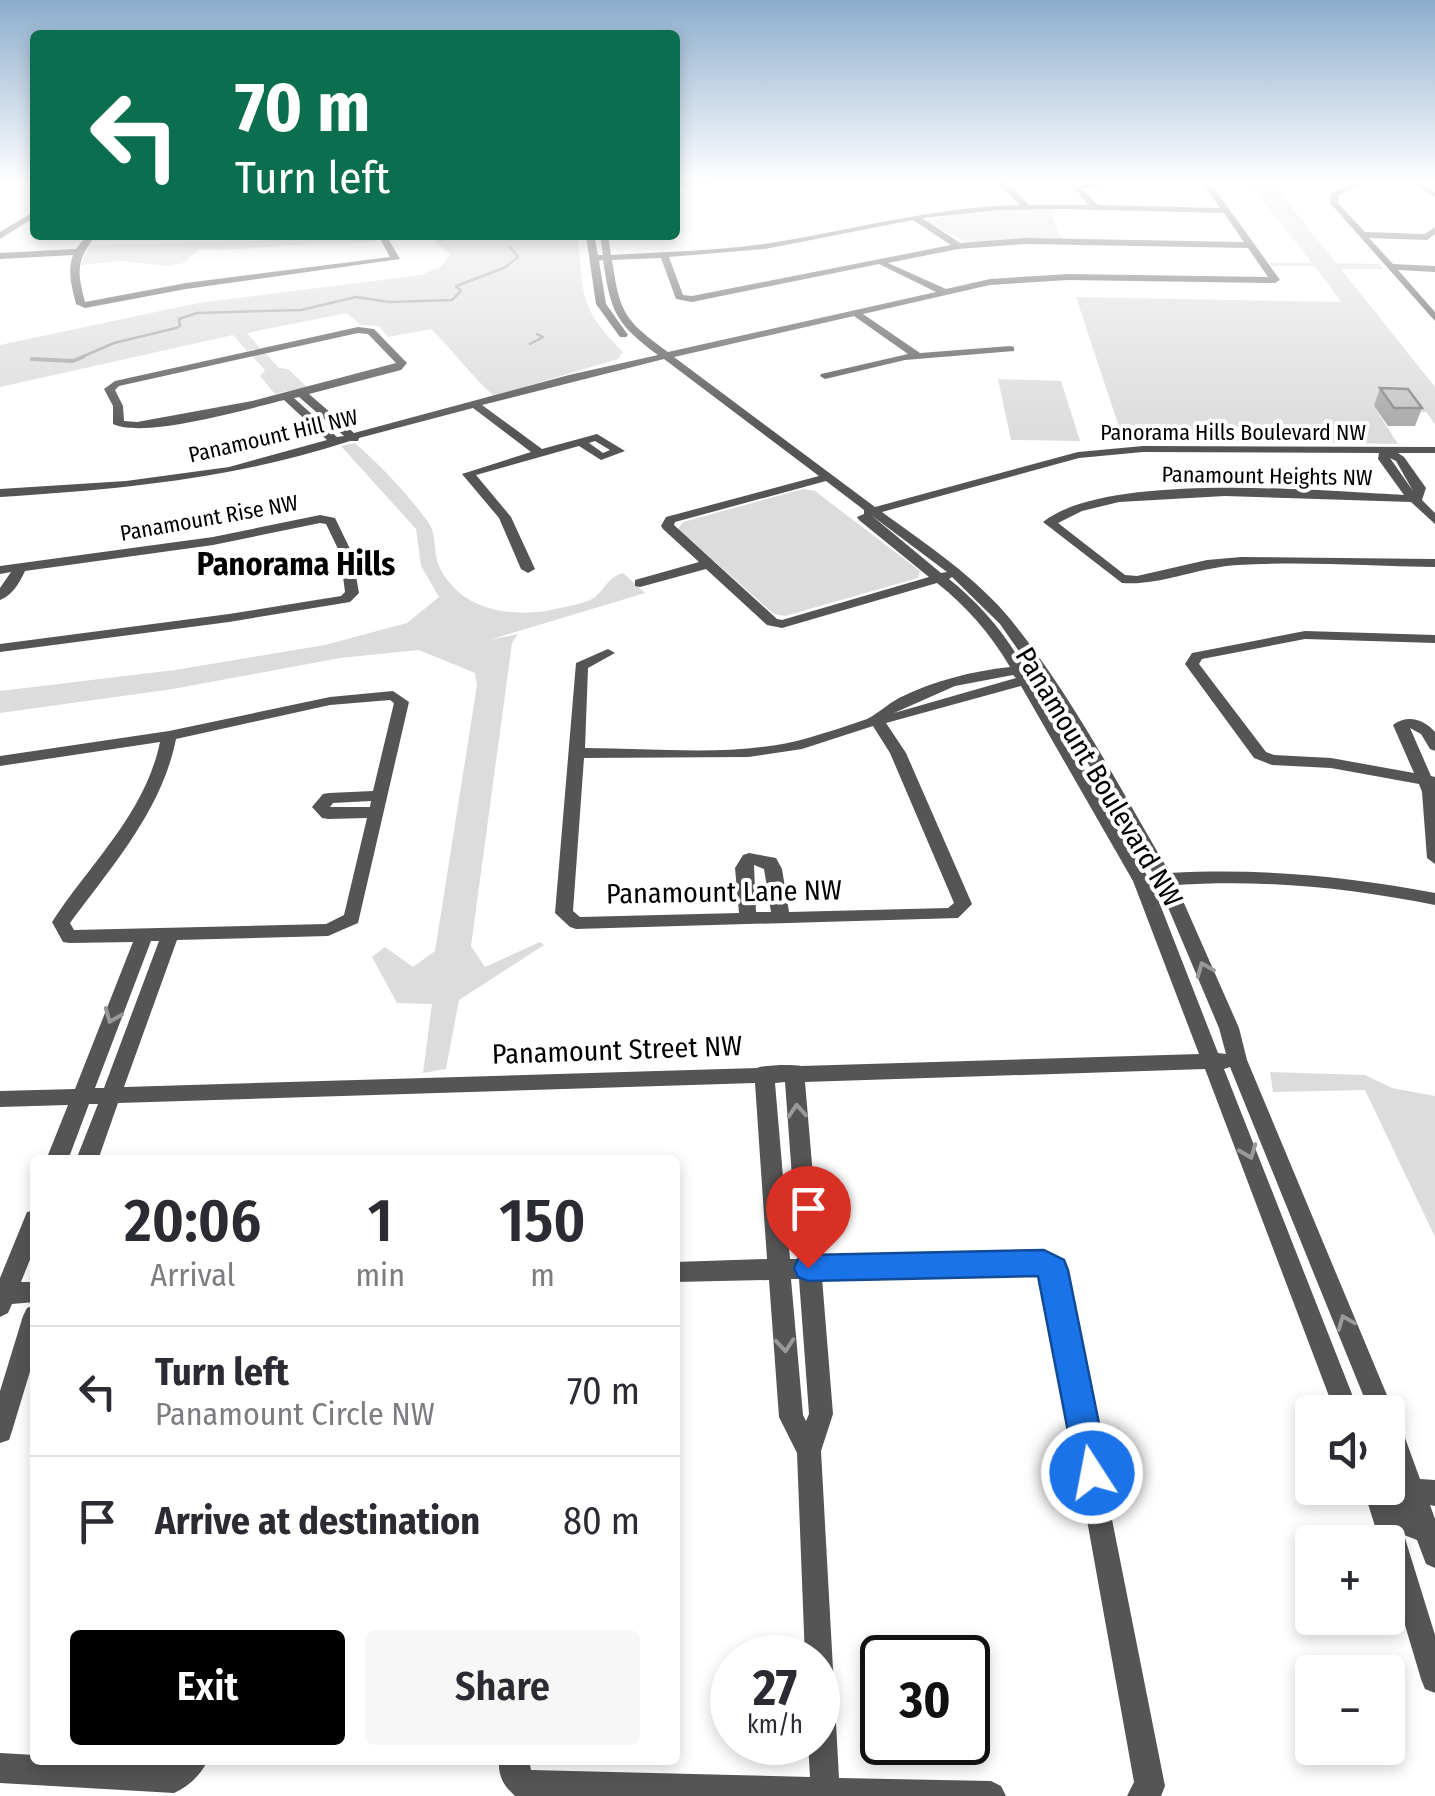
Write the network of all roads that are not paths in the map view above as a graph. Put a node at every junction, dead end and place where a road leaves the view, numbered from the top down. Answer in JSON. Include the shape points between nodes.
{"nodes":[{"id":1,"x":73,"y":265,"type":"edge"},
{"id":2,"x":349,"y":265,"type":"edge"},
{"id":3,"x":601,"y":265,"type":"edge"},
{"id":4,"x":603,"y":265,"type":"edge"},
{"id":5,"x":669,"y":265,"type":"edge"},
{"id":6,"x":872,"y":265,"type":"edge"},
{"id":7,"x":886,"y":265,"type":"edge"},
{"id":8,"x":1265,"y":265,"type":"edge"},
{"id":9,"x":1390,"y":265,"type":"edge"},
{"id":10,"x":1393,"y":268,"type":"junction"},
{"id":11,"x":1435,"y":269,"type":"edge"},
{"id":12,"x":946,"y":293,"type":"junction"},
{"id":13,"x":1429,"y":304,"type":"edge"},
{"id":14,"x":852,"y":316,"type":"junction"},
{"id":15,"x":1435,"y":318,"type":"edge"},
{"id":16,"x":1010,"y":349,"type":"dead end"},
{"id":17,"x":911,"y":356,"type":"junction"},
{"id":18,"x":661,"y":360,"type":"junction"},
{"id":19,"x":825,"y":376,"type":"dead end"},
{"id":20,"x":300,"y":392,"type":"junction"},
{"id":21,"x":286,"y":396,"type":"junction"},
{"id":22,"x":471,"y":408,"type":"junction"},
{"id":23,"x":769,"y":432,"type":"junction"},
{"id":24,"x":754,"y":436,"type":"junction"},
{"id":25,"x":354,"y":439,"type":"junction"},
{"id":26,"x":581,"y":442,"type":"dead end"},
{"id":27,"x":337,"y":443,"type":"junction"},
{"id":28,"x":530,"y":454,"type":"junction"},
{"id":29,"x":1435,"y":454,"type":"edge"},
{"id":30,"x":1385,"y":455,"type":"junction"},
{"id":31,"x":1400,"y":459,"type":"junction"},
{"id":32,"x":821,"y":479,"type":"junction"},
{"id":33,"x":0,"y":493,"type":"edge"},
{"id":34,"x":1416,"y":499,"type":"junction"},
{"id":35,"x":873,"y":517,"type":"junction"},
{"id":36,"x":1435,"y":520,"type":"edge"},
{"id":37,"x":1435,"y":563,"type":"edge"},
{"id":38,"x":708,"y":564,"type":"junction"},
{"id":39,"x":0,"y":566,"type":"edge"},
{"id":40,"x":20,"y":566,"type":"junction"},
{"id":41,"x":528,"y":569,"type":"dead end"},
{"id":42,"x":956,"y":573,"type":"junction"},
{"id":43,"x":940,"y":578,"type":"junction"},
{"id":44,"x":640,"y":584,"type":"dead end"},
{"id":45,"x":0,"y":596,"type":"edge"},
{"id":46,"x":1435,"y":639,"type":"edge"},
{"id":47,"x":0,"y":648,"type":"edge"},
{"id":48,"x":608,"y":653,"type":"dead end"},
{"id":49,"x":1029,"y":674,"type":"junction"},
{"id":50,"x":876,"y":719,"type":"junction"},
{"id":51,"x":169,"y":736,"type":"junction"},
{"id":52,"x":1435,"y":746,"type":"edge"},
{"id":53,"x":577,"y":753,"type":"junction"},
{"id":54,"x":0,"y":760,"type":"edge"},
{"id":55,"x":1429,"y":781,"type":"edge"},
{"id":56,"x":1435,"y":858,"type":"edge"},
{"id":57,"x":1164,"y":879,"type":"junction"},
{"id":58,"x":1142,"y":881,"type":"junction"},
{"id":59,"x":1435,"y":899,"type":"edge"},
{"id":60,"x":781,"y":918,"type":"junction"},
{"id":61,"x":748,"y":919,"type":"junction"},
{"id":62,"x":170,"y":936,"type":"junction"},
{"id":63,"x":144,"y":937,"type":"junction"},
{"id":64,"x":1225,"y":1061,"type":"junction"},
{"id":65,"x":794,"y":1072,"type":"junction"},
{"id":66,"x":764,"y":1073,"type":"junction"},
{"id":67,"x":111,"y":1093,"type":"junction"},
{"id":68,"x":81,"y":1094,"type":"junction"},
{"id":69,"x":0,"y":1099,"type":"edge"},
{"id":70,"x":58,"y":1155,"type":"edge"},
{"id":71,"x":89,"y":1155,"type":"edge"},
{"id":72,"x":30,"y":1230,"type":"edge"},
{"id":73,"x":778,"y":1268,"type":"junction"},
{"id":74,"x":808,"y":1268,"type":"junction"},
{"id":75,"x":680,"y":1272,"type":"edge"},
{"id":76,"x":30,"y":1293,"type":"edge"},
{"id":77,"x":2,"y":1298,"type":"edge"},
{"id":78,"x":30,"y":1332,"type":"edge"},
{"id":79,"x":1341,"y":1395,"type":"edge"},
{"id":80,"x":1374,"y":1395,"type":"edge"},
{"id":81,"x":0,"y":1431,"type":"edge"},
{"id":82,"x":809,"y":1451,"type":"junction"},
{"id":83,"x":1405,"y":1456,"type":"edge"},
{"id":84,"x":1425,"y":1492,"type":"edge"},
{"id":85,"x":1382,"y":1505,"type":"edge"},
{"id":86,"x":1386,"y":1515,"type":"junction"},
{"id":87,"x":1433,"y":1541,"type":"edge"},
{"id":88,"x":1435,"y":1679,"type":"edge"},
{"id":89,"x":188,"y":1765,"type":"edge"},
{"id":90,"x":514,"y":1765,"type":"edge"},
{"id":91,"x":0,"y":1768,"type":"edge"},
{"id":92,"x":825,"y":1792,"type":"junction"},
{"id":93,"x":991,"y":1796,"type":"edge"},
{"id":94,"x":1142,"y":1796,"type":"edge"}],
"edges":[{"from":1,"to":2,"type":"street","via":[[80,304],[183,282]]},
{"from":3,"to":18,"type":"street","name":"Panamount Boulevard NW","via":[[597,289],[608,318]]},
{"from":4,"to":18,"type":"street","name":"Panamount Boulevard NW","via":[[622,318]]},
{"from":5,"to":6,"type":"street","via":[[679,297],[692,299]]},
{"from":7,"to":12,"type":"street"},
{"from":8,"to":12,"type":"street","name":"Panamount Hill NW","via":[[1275,280],[1037,278]]},
{"from":9,"to":10,"type":"street"},
{"from":10,"to":11,"type":"street"},
{"from":10,"to":13,"type":"street"},
{"from":12,"to":14,"type":"street","name":"Panamount Hill NW"},
{"from":13,"to":15,"type":"street"},
{"from":14,"to":17,"type":"street"},
{"from":14,"to":18,"type":"street","name":"Panamount Hill NW"},
{"from":16,"to":17,"type":"street"},
{"from":17,"to":19,"type":"street"},
{"from":18,"to":22,"type":"street","name":"Panamount Hill NW"},
{"from":18,"to":23,"type":"street","name":"Panamount Boulevard NW"},
{"from":18,"to":24,"type":"street","name":"Panamount Boulevard NW"},
{"from":20,"to":21,"type":"street"},
{"from":20,"to":21,"type":"street","via":[[402,363],[371,331],[358,330],[109,389],[119,424],[126,427]]},
{"from":20,"to":25,"type":"street"},
{"from":21,"to":27,"type":"street"},
{"from":22,"to":25,"type":"street","name":"Panamount Hill NW"},
{"from":22,"to":28,"type":"street"},
{"from":23,"to":24,"type":"street"},
{"from":23,"to":32,"type":"street","name":"Panamount Boulevard NW"},
{"from":24,"to":32,"type":"street","name":"Panamount Boulevard NW"},
{"from":25,"to":27,"type":"street","name":"Panamount Hill NW"},
{"from":26,"to":28,"type":"street"},
{"from":27,"to":33,"type":"street","name":"Panamount Hill NW","via":[[230,470]]},
{"from":28,"to":41,"type":"street","via":[[468,476],[505,517]]},
{"from":29,"to":30,"type":"street","name":"Panorama Hills Boulevard NW"},
{"from":29,"to":31,"type":"street","name":"Panorama Hills Boulevard NW"},
{"from":30,"to":31,"type":"street","name":"Panamount Heights NW"},
{"from":30,"to":34,"type":"street","name":"Panamount Heights NW"},
{"from":30,"to":35,"type":"street","name":"Panorama Hills Boulevard NW","via":[[1099,460]]},
{"from":31,"to":34,"type":"street","name":"Panamount Heights NW","via":[[1420,488]]},
{"from":32,"to":35,"type":"street","name":"Panamount Boulevard NW"},
{"from":32,"to":38,"type":"street","via":[[670,520],[667,526]]},
{"from":34,"to":36,"type":"street","name":"Panamount Heights NW"},
{"from":34,"to":37,"type":"street","name":"Panamount Heights NW","via":[[1169,493],[1119,498],[1050,522],[1122,579],[1242,561]]},
{"from":35,"to":42,"type":"street","name":"Panamount Boulevard NW"},
{"from":35,"to":43,"type":"street","name":"Panamount Boulevard NW"},
{"from":38,"to":43,"type":"street","via":[[782,624]]},
{"from":38,"to":44,"type":"street"},
{"from":39,"to":40,"type":"street","name":"Panamount Rise NW"},
{"from":40,"to":45,"type":"street"},
{"from":40,"to":47,"type":"street","name":"Panamount Rise NW","via":[[212,541],[320,519],[331,521],[346,553],[352,593],[228,618]]},
{"from":42,"to":43,"type":"street"},
{"from":42,"to":49,"type":"street","name":"Panamount Boulevard NW","via":[[1006,621]]},
{"from":43,"to":49,"type":"street","name":"Panamount Boulevard NW"},
{"from":46,"to":55,"type":"street","via":[[1305,636],[1192,659],[1260,754]]},
{"from":48,"to":53,"type":"street","via":[[581,666]]},
{"from":49,"to":50,"type":"street"},
{"from":49,"to":57,"type":"street","name":"Panamount Boulevard NW"},
{"from":49,"to":58,"type":"street","name":"Panamount Boulevard NW"},
{"from":50,"to":53,"type":"street","via":[[801,744],[750,750]]},
{"from":50,"to":60,"type":"street","name":"Panamount Lane NW","via":[[898,753],[963,904],[952,914]]},
{"from":51,"to":54,"type":"street"},
{"from":51,"to":62,"type":"street","via":[[330,702],[393,695],[402,702],[352,919],[341,927]]},
{"from":51,"to":63,"type":"street","via":[[146,801],[62,922],[69,937]]},
{"from":52,"to":55,"type":"street","via":[[1426,728],[1401,725]]},
{"from":53,"to":61,"type":"street","name":"Panamount Lane NW","via":[[564,914],[576,922]]},
{"from":55,"to":56,"type":"street"},
{"from":57,"to":58,"type":"street"},
{"from":57,"to":59,"type":"street","via":[[1314,878]]},
{"from":64,"to":57,"type":"street","name":"Panamount Boulevard NW","one_way":true,"via":[[1229,1028]]},
{"from":58,"to":64,"type":"street","name":"Panamount Boulevard NW"},
{"from":60,"to":61,"type":"street","name":"Panamount Lane NW"},
{"from":60,"to":61,"type":"street","via":[[773,869],[757,858],[744,868]]},
{"from":62,"to":63,"type":"street"},
{"from":62,"to":67,"type":"street"},
{"from":63,"to":68,"type":"street","one_way":true},
{"from":64,"to":65,"type":"street","name":"Panamount Street NW"},
{"from":64,"to":79,"type":"street","name":"Panamount Boulevard NW","one_way":true},
{"from":80,"to":64,"type":"street","name":"Panamount Boulevard NW","one_way":true},
{"from":65,"to":66,"type":"street","name":"Panamount Street NW"},
{"from":74,"to":65,"type":"street","one_way":true},
{"from":66,"to":67,"type":"street","name":"Panamount Street NW"},
{"from":66,"to":73,"type":"street"},
{"from":67,"to":68,"type":"street","name":"Panamount Street NW"},
{"from":67,"to":71,"type":"street"},
{"from":68,"to":69,"type":"street","name":"Panamount Street NW"},
{"from":68,"to":70,"type":"street"},
{"from":72,"to":77,"type":"street"},
{"from":73,"to":74,"type":"street"},
{"from":73,"to":75,"type":"street"},
{"from":73,"to":82,"type":"street","one_way":true,"via":[[791,1417]]},
{"from":74,"to":82,"type":"street","via":[[821,1414]]},
{"from":74,"to":94,"type":"street","via":[[1044,1262],[1053,1270],[1150,1786]]},
{"from":76,"to":77,"type":"street"},
{"from":78,"to":81,"type":"street"},
{"from":82,"to":92,"type":"street"},
{"from":83,"to":84,"type":"street"},
{"from":84,"to":86,"type":"street"},
{"from":84,"to":87,"type":"street"},
{"from":85,"to":86,"type":"street"},
{"from":86,"to":87,"type":"street"},
{"from":86,"to":88,"type":"street"},
{"from":89,"to":91,"type":"street","via":[[174,1778]]},
{"from":90,"to":92,"type":"street","via":[[524,1785]]},
{"from":92,"to":93,"type":"street"}]}
